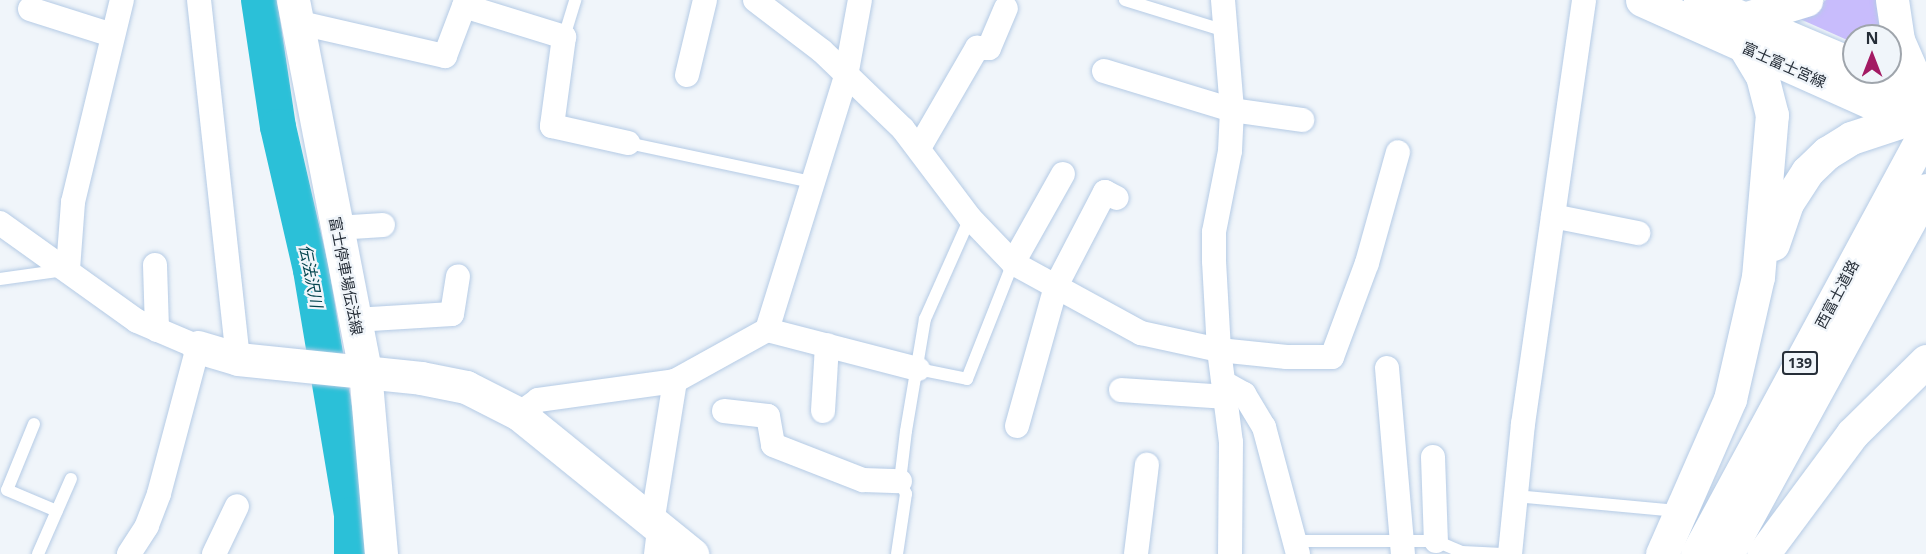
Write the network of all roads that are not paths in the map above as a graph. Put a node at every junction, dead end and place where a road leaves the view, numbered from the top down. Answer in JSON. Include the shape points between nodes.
{"nodes":[{"id":1,"x":122,"y":0,"type":"edge"},
{"id":2,"x":199,"y":0,"type":"edge"},
{"id":3,"x":575,"y":0,"type":"edge"},
{"id":4,"x":705,"y":0,"type":"edge"},
{"id":5,"x":755,"y":0,"type":"edge"},
{"id":6,"x":860,"y":0,"type":"edge"},
{"id":7,"x":1125,"y":0,"type":"edge"},
{"id":8,"x":1223,"y":0,"type":"edge"},
{"id":9,"x":1584,"y":0,"type":"edge"},
{"id":10,"x":1642,"y":0,"type":"edge"},
{"id":11,"x":1700,"y":0,"type":"edge"},
{"id":12,"x":1806,"y":0,"type":"edge"},
{"id":13,"x":1892,"y":0,"type":"edge"},
{"id":14,"x":1006,"y":8,"type":"dead end"},
{"id":15,"x":30,"y":9,"type":"dead end"},
{"id":16,"x":295,"y":11,"type":"edge"},
{"id":17,"x":1225,"y":31,"type":"junction"},
{"id":18,"x":1746,"y":33,"type":"junction"},
{"id":19,"x":112,"y":34,"type":"junction"},
{"id":20,"x":564,"y":37,"type":"junction"},
{"id":21,"x":1842,"y":61,"type":"edge"},
{"id":22,"x":1104,"y":71,"type":"dead end"},
{"id":23,"x":687,"y":75,"type":"dead end"},
{"id":24,"x":846,"y":76,"type":"junction"},
{"id":25,"x":1886,"y":84,"type":"edge"},
{"id":26,"x":1232,"y":110,"type":"junction"},
{"id":27,"x":1923,"y":112,"type":"edge"},
{"id":28,"x":1302,"y":120,"type":"dead end"},
{"id":29,"x":628,"y":143,"type":"joint"},
{"id":30,"x":919,"y":148,"type":"junction"},
{"id":31,"x":1398,"y":152,"type":"dead end"},
{"id":32,"x":1063,"y":174,"type":"dead end"},
{"id":33,"x":1915,"y":181,"type":"edge"},
{"id":34,"x":811,"y":182,"type":"junction"},
{"id":35,"x":1117,"y":198,"type":"dead end"},
{"id":36,"x":1553,"y":216,"type":"junction"},
{"id":37,"x":970,"y":218,"type":"junction"},
{"id":38,"x":0,"y":223,"type":"edge"},
{"id":39,"x":383,"y":225,"type":"dead end"},
{"id":40,"x":336,"y":228,"type":"junction"},
{"id":41,"x":1638,"y":233,"type":"dead end"},
{"id":42,"x":1013,"y":262,"type":"junction"},
{"id":43,"x":155,"y":265,"type":"dead end"},
{"id":44,"x":68,"y":269,"type":"junction"},
{"id":45,"x":458,"y":276,"type":"dead end"},
{"id":46,"x":0,"y":279,"type":"edge"},
{"id":47,"x":1056,"y":286,"type":"junction"},
{"id":48,"x":1752,"y":309,"type":"junction"},
{"id":49,"x":355,"y":320,"type":"junction"},
{"id":50,"x":157,"y":330,"type":"junction"},
{"id":51,"x":767,"y":330,"type":"junction"},
{"id":52,"x":826,"y":345,"type":"junction"},
{"id":53,"x":198,"y":347,"type":"junction"},
{"id":54,"x":1219,"y":350,"type":"junction"},
{"id":55,"x":238,"y":359,"type":"junction"},
{"id":56,"x":1926,"y":361,"type":"edge"},
{"id":57,"x":1387,"y":368,"type":"dead end"},
{"id":58,"x":918,"y":369,"type":"junction"},
{"id":59,"x":357,"y":370,"type":"junction"},
{"id":60,"x":675,"y":381,"type":"junction"},
{"id":61,"x":1121,"y":390,"type":"dead end"},
{"id":62,"x":1226,"y":391,"type":"junction"},
{"id":63,"x":724,"y":411,"type":"dead end"},
{"id":64,"x":823,"y":411,"type":"dead end"},
{"id":65,"x":519,"y":414,"type":"junction"},
{"id":66,"x":34,"y":424,"type":"dead end"},
{"id":67,"x":1017,"y":426,"type":"dead end"},
{"id":68,"x":1433,"y":457,"type":"dead end"},
{"id":69,"x":1147,"y":465,"type":"dead end"},
{"id":70,"x":71,"y":479,"type":"dead end"},
{"id":71,"x":900,"y":481,"type":"junction"},
{"id":72,"x":1516,"y":496,"type":"junction"},
{"id":73,"x":237,"y":506,"type":"dead end"},
{"id":74,"x":57,"y":511,"type":"junction"},
{"id":75,"x":1681,"y":511,"type":"junction"},
{"id":76,"x":655,"y":538,"type":"edge"},
{"id":77,"x":1436,"y":541,"type":"junction"},
{"id":78,"x":1296,"y":547,"type":"edge"},
{"id":79,"x":1403,"y":547,"type":"edge"},
{"id":80,"x":38,"y":554,"type":"edge"},
{"id":81,"x":129,"y":554,"type":"edge"},
{"id":82,"x":213,"y":554,"type":"edge"},
{"id":83,"x":381,"y":554,"type":"edge"},
{"id":84,"x":692,"y":554,"type":"edge"},
{"id":85,"x":897,"y":554,"type":"edge"},
{"id":86,"x":1136,"y":554,"type":"edge"},
{"id":87,"x":1230,"y":554,"type":"edge"},
{"id":88,"x":1502,"y":554,"type":"edge"},
{"id":89,"x":1510,"y":554,"type":"edge"},
{"id":90,"x":1662,"y":554,"type":"edge"},
{"id":91,"x":1696,"y":554,"type":"edge"},
{"id":92,"x":1727,"y":554,"type":"edge"},
{"id":93,"x":1763,"y":554,"type":"edge"}],
"edges":[{"from":1,"to":19,"type":"street"},
{"from":2,"to":55,"type":"street"},
{"from":3,"to":20,"type":"lane"},
{"from":4,"to":23,"type":"street"},
{"from":5,"to":24,"type":"street","via":[[822,51]]},
{"from":6,"to":24,"type":"street"},
{"from":7,"to":17,"type":"lane"},
{"from":8,"to":17,"type":"street"},
{"from":9,"to":36,"type":"street"},
{"from":10,"to":18,"type":"main road","name":"富士富士宮線"},
{"from":11,"to":18,"type":"main road","name":"富士富士宮線"},
{"from":12,"to":18,"type":"main road"},
{"from":13,"to":27,"type":"main road","via":[[1898,40]]},
{"from":14,"to":30,"type":"street","via":[[989,48],[977,48]]},
{"from":15,"to":19,"type":"street"},
{"from":16,"to":20,"type":"street","via":[[445,56],[464,6]]},
{"from":16,"to":40,"type":"main road","name":"富士停車場伝法線"},
{"from":17,"to":26,"type":"street"},
{"from":18,"to":21,"type":"main road","name":"富士富士宮線"},
{"from":18,"to":27,"type":"main road","name":"富士富士宮線"},
{"from":18,"to":48,"type":"main road","via":[[1772,115]]},
{"from":19,"to":44,"type":"street","via":[[73,202]]},
{"from":20,"to":29,"type":"street","via":[[552,126]]},
{"from":22,"to":26,"type":"street"},
{"from":24,"to":30,"type":"street"},
{"from":24,"to":34,"type":"street"},
{"from":25,"to":27,"type":"main road"},
{"from":26,"to":28,"type":"street"},
{"from":26,"to":54,"type":"street","via":[[1230,150],[1215,232]]},
{"from":27,"to":33,"type":"main road","name":"西富士道路","number":"139"},
{"from":27,"to":48,"type":"main road","via":[[1851,138],[1807,172],[1787,203]]},
{"from":29,"to":34,"type":"lane"},
{"from":30,"to":37,"type":"street"},
{"from":31,"to":54,"type":"street","via":[[1367,262],[1332,357]]},
{"from":32,"to":42,"type":"street"},
{"from":33,"to":91,"type":"main road","name":"西富士道路","number":"139"},
{"from":33,"to":92,"type":"main road","name":"西富士道路","number":"139"},
{"from":34,"to":51,"type":"street"},
{"from":35,"to":47,"type":"street","via":[[1105,192]]},
{"from":36,"to":41,"type":"street"},
{"from":36,"to":72,"type":"street"},
{"from":37,"to":42,"type":"street"},
{"from":37,"to":58,"type":"lane","via":[[925,319]]},
{"from":38,"to":44,"type":"street"},
{"from":39,"to":40,"type":"street"},
{"from":40,"to":49,"type":"main road","name":"富士停車場伝法線"},
{"from":42,"to":47,"type":"street"},
{"from":42,"to":58,"type":"lane","via":[[967,379]]},
{"from":43,"to":50,"type":"street"},
{"from":44,"to":46,"type":"lane"},
{"from":44,"to":50,"type":"street","via":[[88,289]]},
{"from":45,"to":49,"type":"street","via":[[452,315]]},
{"from":47,"to":54,"type":"street","via":[[1141,333]]},
{"from":47,"to":67,"type":"street"},
{"from":48,"to":75,"type":"main road","via":[[1730,399]]},
{"from":49,"to":59,"type":"main road","name":"富士停車場伝法線"},
{"from":50,"to":53,"type":"street"},
{"from":51,"to":52,"type":"street"},
{"from":51,"to":60,"type":"street"},
{"from":52,"to":58,"type":"street"},
{"from":52,"to":64,"type":"street"},
{"from":53,"to":55,"type":"main road"},
{"from":53,"to":81,"type":"street","via":[[159,494],[147,526]]},
{"from":54,"to":62,"type":"street"},
{"from":55,"to":59,"type":"main road"},
{"from":56,"to":93,"type":"main road","via":[[1852,434]]},
{"from":57,"to":79,"type":"street"},
{"from":58,"to":71,"type":"lane"},
{"from":59,"to":65,"type":"main road","via":[[466,387]]},
{"from":59,"to":83,"type":"main road","name":"富士停車場伝法線"},
{"from":60,"to":65,"type":"street","via":[[538,400]]},
{"from":60,"to":76,"type":"street"},
{"from":61,"to":62,"type":"street"},
{"from":62,"to":78,"type":"street","via":[[1244,394],[1264,427]]},
{"from":62,"to":87,"type":"street","via":[[1232,442]]},
{"from":63,"to":71,"type":"street","via":[[768,416],[772,445],[863,480]]},
{"from":65,"to":76,"type":"main road"},
{"from":66,"to":74,"type":"lane","via":[[7,490]]},
{"from":68,"to":77,"type":"street"},
{"from":69,"to":86,"type":"street"},
{"from":70,"to":74,"type":"lane"},
{"from":71,"to":85,"type":"lane","via":[[906,494]]},
{"from":72,"to":75,"type":"lane"},
{"from":72,"to":89,"type":"street"},
{"from":73,"to":82,"type":"street"},
{"from":74,"to":80,"type":"lane"},
{"from":75,"to":90,"type":"main road"},
{"from":76,"to":84,"type":"main road"},
{"from":77,"to":79,"type":"lane"},
{"from":77,"to":88,"type":"lane","via":[[1462,552]]},
{"from":78,"to":79,"type":"lane"}]}
